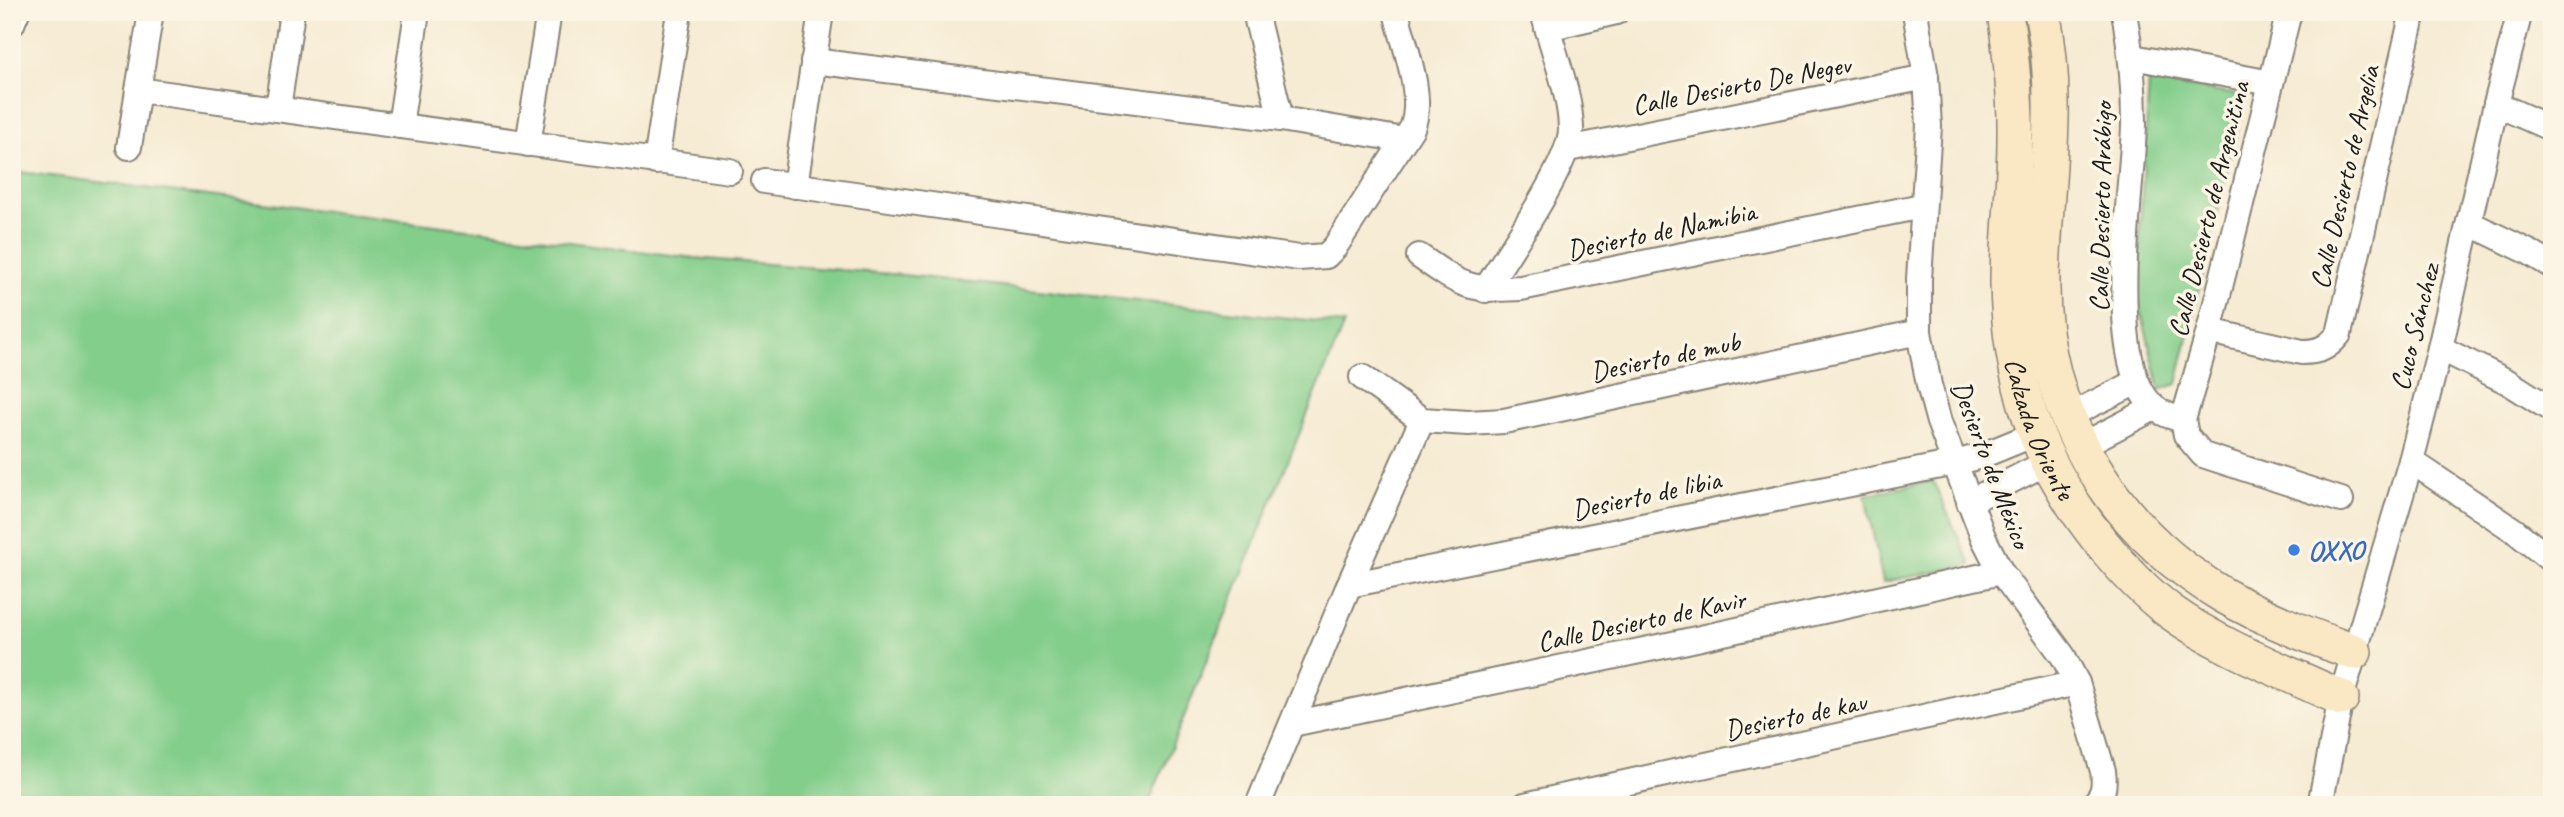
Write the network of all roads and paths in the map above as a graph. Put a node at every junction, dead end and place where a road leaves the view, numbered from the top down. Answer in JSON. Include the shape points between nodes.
{"nodes":[{"id":1,"x":17,"y":12,"type":"edge"},
{"id":2,"x":152,"y":12,"type":"edge"},
{"id":3,"x":292,"y":12,"type":"edge"},
{"id":4,"x":417,"y":12,"type":"edge"},
{"id":5,"x":549,"y":12,"type":"edge"},
{"id":6,"x":679,"y":12,"type":"edge"},
{"id":7,"x":821,"y":12,"type":"edge"},
{"id":8,"x":1255,"y":12,"type":"edge"},
{"id":9,"x":1396,"y":12,"type":"edge"},
{"id":10,"x":1616,"y":12,"type":"edge"},
{"id":11,"x":1915,"y":12,"type":"edge"},
{"id":12,"x":2006,"y":12,"type":"edge"},
{"id":13,"x":2042,"y":12,"type":"edge"},
{"id":14,"x":2123,"y":12,"type":"edge"},
{"id":15,"x":2289,"y":12,"type":"edge"},
{"id":16,"x":2413,"y":12,"type":"edge"},
{"id":17,"x":2520,"y":12,"type":"edge"},
{"id":18,"x":1545,"y":20,"type":"edge"},
{"id":19,"x":12,"y":24,"type":"edge"},
{"id":20,"x":2133,"y":57,"type":"junction"},
{"id":21,"x":813,"y":61,"type":"junction"},
{"id":22,"x":1926,"y":77,"type":"junction"},
{"id":23,"x":2271,"y":83,"type":"junction"},
{"id":24,"x":138,"y":90,"type":"junction"},
{"id":25,"x":2496,"y":104,"type":"junction"},
{"id":26,"x":278,"y":109,"type":"junction"},
{"id":27,"x":1281,"y":119,"type":"junction"},
{"id":28,"x":400,"y":126,"type":"junction"},
{"id":29,"x":2552,"y":129,"type":"edge"},
{"id":30,"x":1404,"y":139,"type":"junction"},
{"id":31,"x":528,"y":144,"type":"junction"},
{"id":32,"x":129,"y":147,"type":"dead end"},
{"id":33,"x":1568,"y":149,"type":"junction"},
{"id":34,"x":656,"y":162,"type":"junction"},
{"id":35,"x":730,"y":171,"type":"dead end"},
{"id":36,"x":764,"y":181,"type":"dead end"},
{"id":37,"x":794,"y":186,"type":"junction"},
{"id":38,"x":1922,"y":206,"type":"junction"},
{"id":39,"x":2469,"y":223,"type":"junction"},
{"id":40,"x":1419,"y":256,"type":"dead end"},
{"id":41,"x":2552,"y":266,"type":"edge"},
{"id":42,"x":1485,"y":290,"type":"junction"},
{"id":43,"x":2209,"y":331,"type":"junction"},
{"id":44,"x":1919,"y":332,"type":"junction"},
{"id":45,"x":2441,"y":348,"type":"junction"},
{"id":46,"x":1362,"y":377,"type":"dead end"},
{"id":47,"x":2137,"y":382,"type":"junction"},
{"id":48,"x":2154,"y":408,"type":"junction"},
{"id":49,"x":2552,"y":410,"type":"edge"},
{"id":50,"x":1422,"y":420,"type":"junction"},
{"id":51,"x":2183,"y":420,"type":"junction"},
{"id":52,"x":2073,"y":431,"type":"junction"},
{"id":53,"x":2041,"y":448,"type":"junction"},
{"id":54,"x":2411,"y":461,"type":"junction"},
{"id":55,"x":1955,"y":463,"type":"junction"},
{"id":56,"x":2341,"y":500,"type":"dead end"},
{"id":57,"x":1969,"y":502,"type":"junction"},
{"id":58,"x":2552,"y":561,"type":"edge"},
{"id":59,"x":2001,"y":572,"type":"junction"},
{"id":60,"x":1349,"y":584,"type":"junction"},
{"id":61,"x":2354,"y":652,"type":"junction"},
{"id":62,"x":2077,"y":683,"type":"junction"},
{"id":63,"x":2341,"y":698,"type":"junction"},
{"id":64,"x":1292,"y":724,"type":"junction"},
{"id":65,"x":2099,"y":795,"type":"edge"},
{"id":66,"x":1258,"y":805,"type":"edge"},
{"id":67,"x":1525,"y":805,"type":"edge"},
{"id":68,"x":2320,"y":805,"type":"edge"}],
"edges":[{"from":1,"to":19,"type":"street"},
{"from":2,"to":24,"type":"street"},
{"from":3,"to":26,"type":"street"},
{"from":4,"to":28,"type":"street"},
{"from":5,"to":31,"type":"street"},
{"from":6,"to":34,"type":"street"},
{"from":7,"to":21,"type":"street"},
{"from":8,"to":27,"type":"street"},
{"from":9,"to":30,"type":"street","via":[[1418,102]]},
{"from":10,"to":18,"type":"street"},
{"from":11,"to":22,"type":"street","name":"Desierto de México"},
{"from":12,"to":53,"type":"street","name":"Calzada Oriente","via":[[2015,139],[2008,271],[2011,343]]},
{"from":13,"to":52,"type":"street","name":"Calzada Oriente","via":[[2052,90],[2044,314],[2056,388]]},
{"from":14,"to":20,"type":"street","name":"Calle Desierto Arábigo"},
{"from":15,"to":23,"type":"street","name":"Calle Desierto de Argenitina"},
{"from":16,"to":43,"type":"street","name":"Calle Desierto de Argelia","via":[[2339,334],[2324,349],[2302,352]]},
{"from":17,"to":25,"type":"street","name":"Cuco Sánchez"},
{"from":18,"to":33,"type":"street","via":[[1569,109],[1572,131]]},
{"from":20,"to":23,"type":"street"},
{"from":20,"to":47,"type":"street","name":"Calle Desierto Arábigo","via":[[2134,126],[2124,287]]},
{"from":21,"to":27,"type":"street"},
{"from":21,"to":37,"type":"street"},
{"from":22,"to":33,"type":"street","name":"Calle Desierto De Negev"},
{"from":22,"to":38,"type":"street","name":"Desierto de México","via":[[1929,126]]},
{"from":23,"to":43,"type":"street","name":"Calle Desierto de Argenitina"},
{"from":24,"to":26,"type":"street"},
{"from":24,"to":32,"type":"street"},
{"from":25,"to":29,"type":"street"},
{"from":25,"to":39,"type":"street","name":"Cuco Sánchez"},
{"from":26,"to":28,"type":"street"},
{"from":27,"to":30,"type":"street"},
{"from":28,"to":31,"type":"street"},
{"from":30,"to":37,"type":"street","via":[[1335,247],[1326,256],[1313,259]]},
{"from":31,"to":34,"type":"street"},
{"from":33,"to":42,"type":"street"},
{"from":34,"to":35,"type":"street"},
{"from":36,"to":37,"type":"street"},
{"from":38,"to":42,"type":"street","name":"Desierto de Namibia","via":[[1521,289]]},
{"from":38,"to":44,"type":"street","name":"Desierto de México"},
{"from":39,"to":41,"type":"street"},
{"from":39,"to":45,"type":"street","name":"Cuco Sánchez"},
{"from":40,"to":42,"type":"street","name":"Desierto de Namibia","via":[[1464,285]]},
{"from":43,"to":51,"type":"street","name":"Calle Desierto de Argenitina"},
{"from":44,"to":50,"type":"street","name":"Desierto de mub","via":[[1504,421]]},
{"from":44,"to":55,"type":"street","name":"Desierto de México","via":[[1933,397]]},
{"from":45,"to":49,"type":"street"},
{"from":45,"to":54,"type":"street","name":"Cuco Sánchez"},
{"from":46,"to":50,"type":"street"},
{"from":47,"to":48,"type":"street","name":"Calle Desierto Arábigo"},
{"from":47,"to":52,"type":"street"},
{"from":48,"to":51,"type":"street"},
{"from":48,"to":52,"type":"street"},
{"from":50,"to":60,"type":"street"},
{"from":51,"to":56,"type":"street","via":[[2186,435],[2203,455]]},
{"from":52,"to":53,"type":"street"},
{"from":52,"to":61,"type":"street","name":"Calzada Oriente","via":[[2113,498],[2170,557],[2223,595],[2284,626]]},
{"from":53,"to":55,"type":"street","name":"Desierto de libia"},
{"from":53,"to":57,"type":"street"},
{"from":53,"to":63,"type":"street","name":"Calzada Oriente","via":[[2085,521],[2144,590],[2204,633]]},
{"from":54,"to":58,"type":"street"},
{"from":54,"to":61,"type":"street","name":"Cuco Sánchez"},
{"from":55,"to":57,"type":"street","name":"Desierto de México"},
{"from":55,"to":60,"type":"street","name":"Desierto de libia"},
{"from":57,"to":59,"type":"street","name":"Desierto de México"},
{"from":59,"to":62,"type":"street","name":"Desierto de México","via":[[2051,636]]},
{"from":59,"to":64,"type":"street","name":"Calle Desierto de Kavir"},
{"from":60,"to":64,"type":"street"},
{"from":61,"to":63,"type":"street","name":"Cuco Sánchez"},
{"from":62,"to":65,"type":"street","name":"Desierto de México","via":[[2103,771]]},
{"from":62,"to":67,"type":"street","name":"Desierto de kav"},
{"from":63,"to":68,"type":"street","name":"Cuco Sánchez"},
{"from":64,"to":66,"type":"street"}]}
